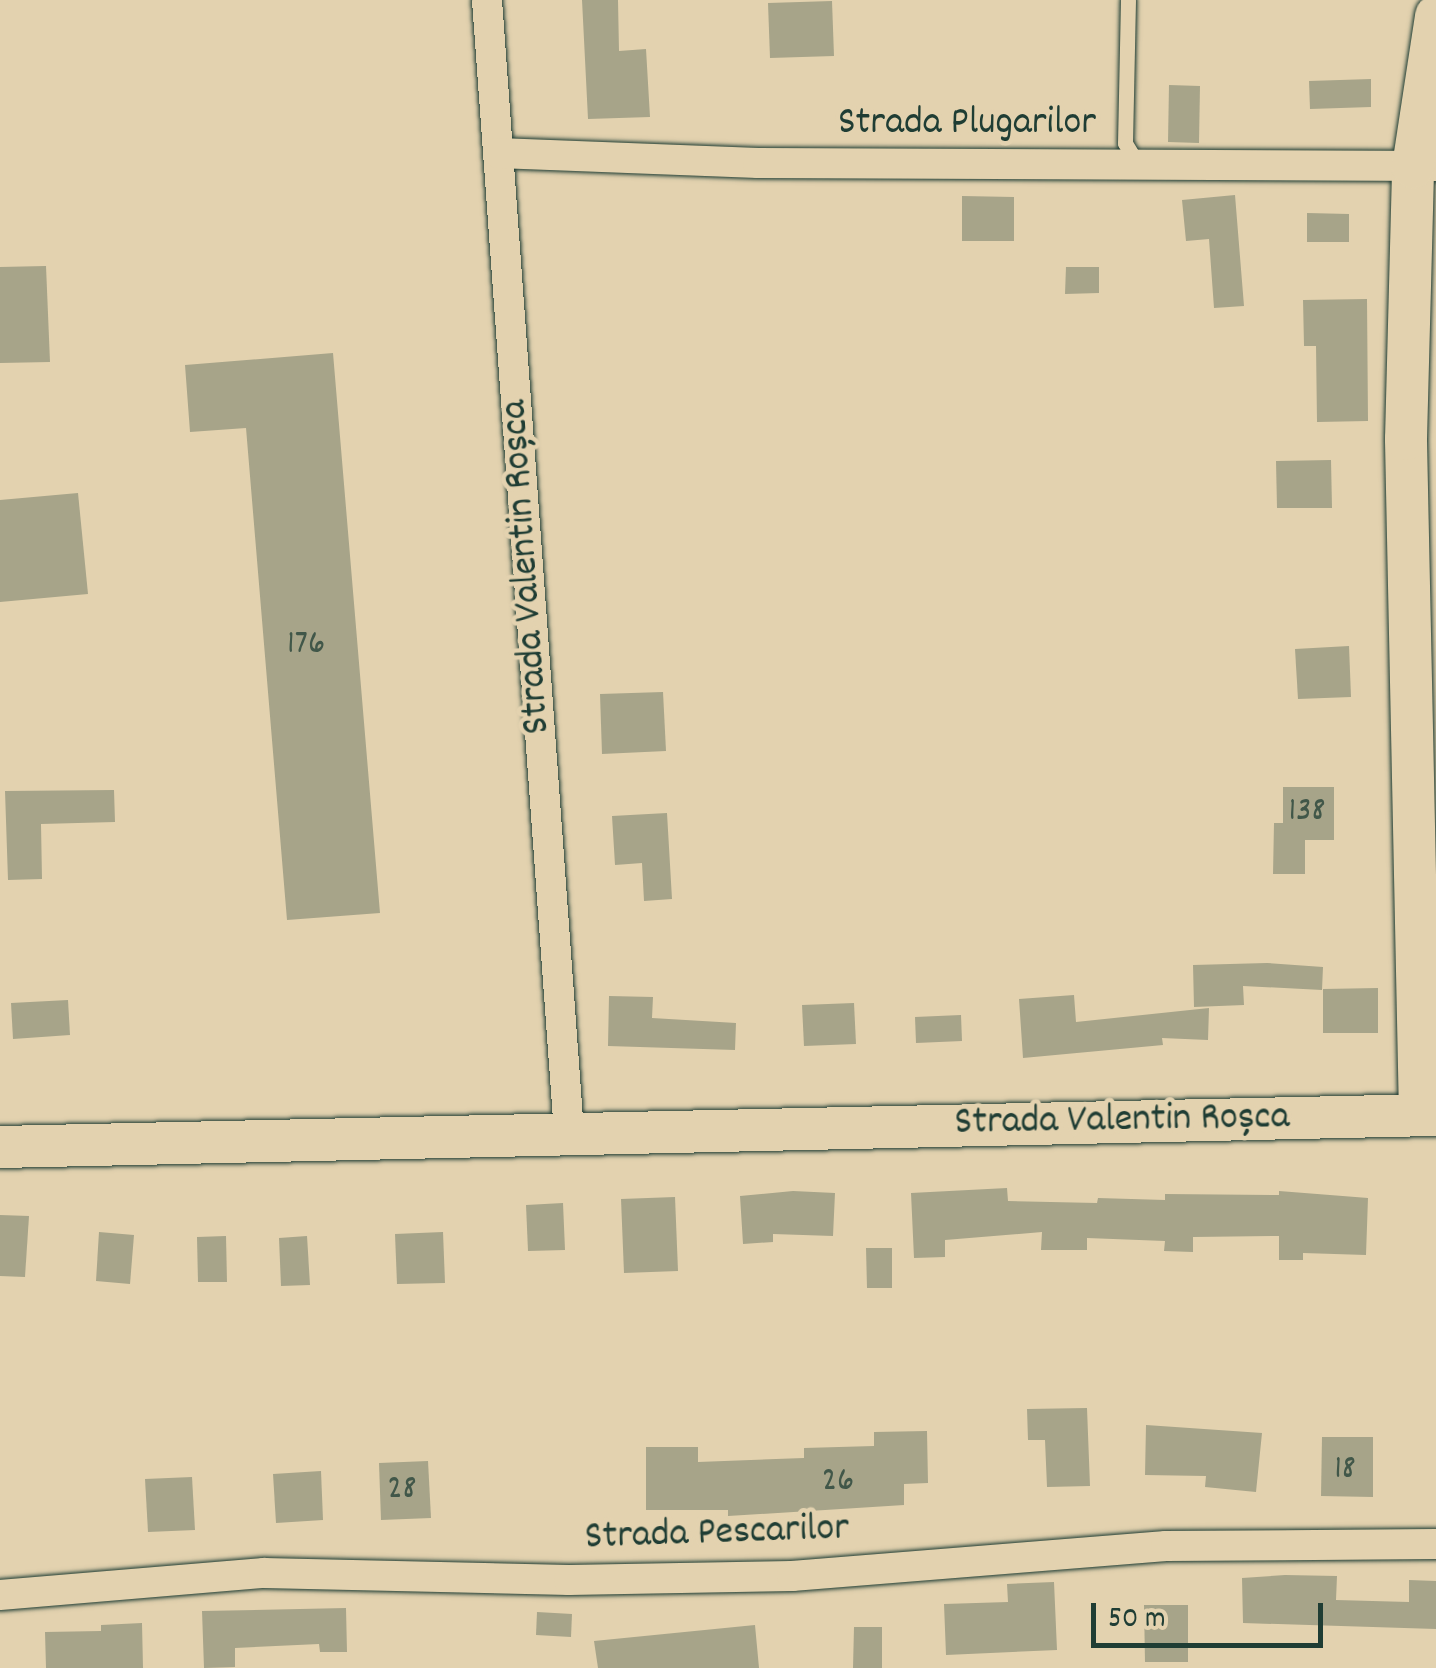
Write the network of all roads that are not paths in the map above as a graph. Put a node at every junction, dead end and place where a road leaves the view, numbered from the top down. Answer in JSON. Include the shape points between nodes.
{"nodes":[{"id":1,"x":487,"y":0,"type":"edge"},
{"id":2,"x":1128,"y":0,"type":"edge"},
{"id":3,"x":1436,"y":16,"type":"edge"},
{"id":4,"x":498,"y":154,"type":"junction"},
{"id":5,"x":1140,"y":166,"type":"junction"},
{"id":6,"x":1424,"y":166,"type":"edge"},
{"id":7,"x":1422,"y":643,"type":"edge"},
{"id":8,"x":1428,"y":1115,"type":"edge"},
{"id":9,"x":568,"y":1134,"type":"junction"},
{"id":10,"x":0,"y":1148,"type":"edge"},
{"id":11,"x":1436,"y":1544,"type":"edge"},
{"id":12,"x":0,"y":1595,"type":"edge"}],
"edges":[{"from":1,"to":4,"type":"street","name":"Strada Valentin Roșca"},
{"from":2,"to":5,"type":"lane","via":[[1124,143]]},
{"from":3,"to":6,"type":"main road"},
{"from":4,"to":5,"type":"street","name":"Strada Plugarilor"},
{"from":4,"to":9,"type":"street","name":"Strada Valentin Roșca"},
{"from":5,"to":6,"type":"street","name":"Strada Plugarilor"},
{"from":6,"to":7,"type":"main road","via":[[1406,439]]},
{"from":7,"to":8,"type":"main road"},
{"from":8,"to":9,"type":"main road","name":"Strada Valentin Roșca"},
{"from":9,"to":10,"type":"main road","name":"Strada Valentin Roșca"},
{"from":11,"to":12,"type":"street","name":"Strada Pescarilor","via":[[1166,1546],[774,1577],[264,1573]]}]}
